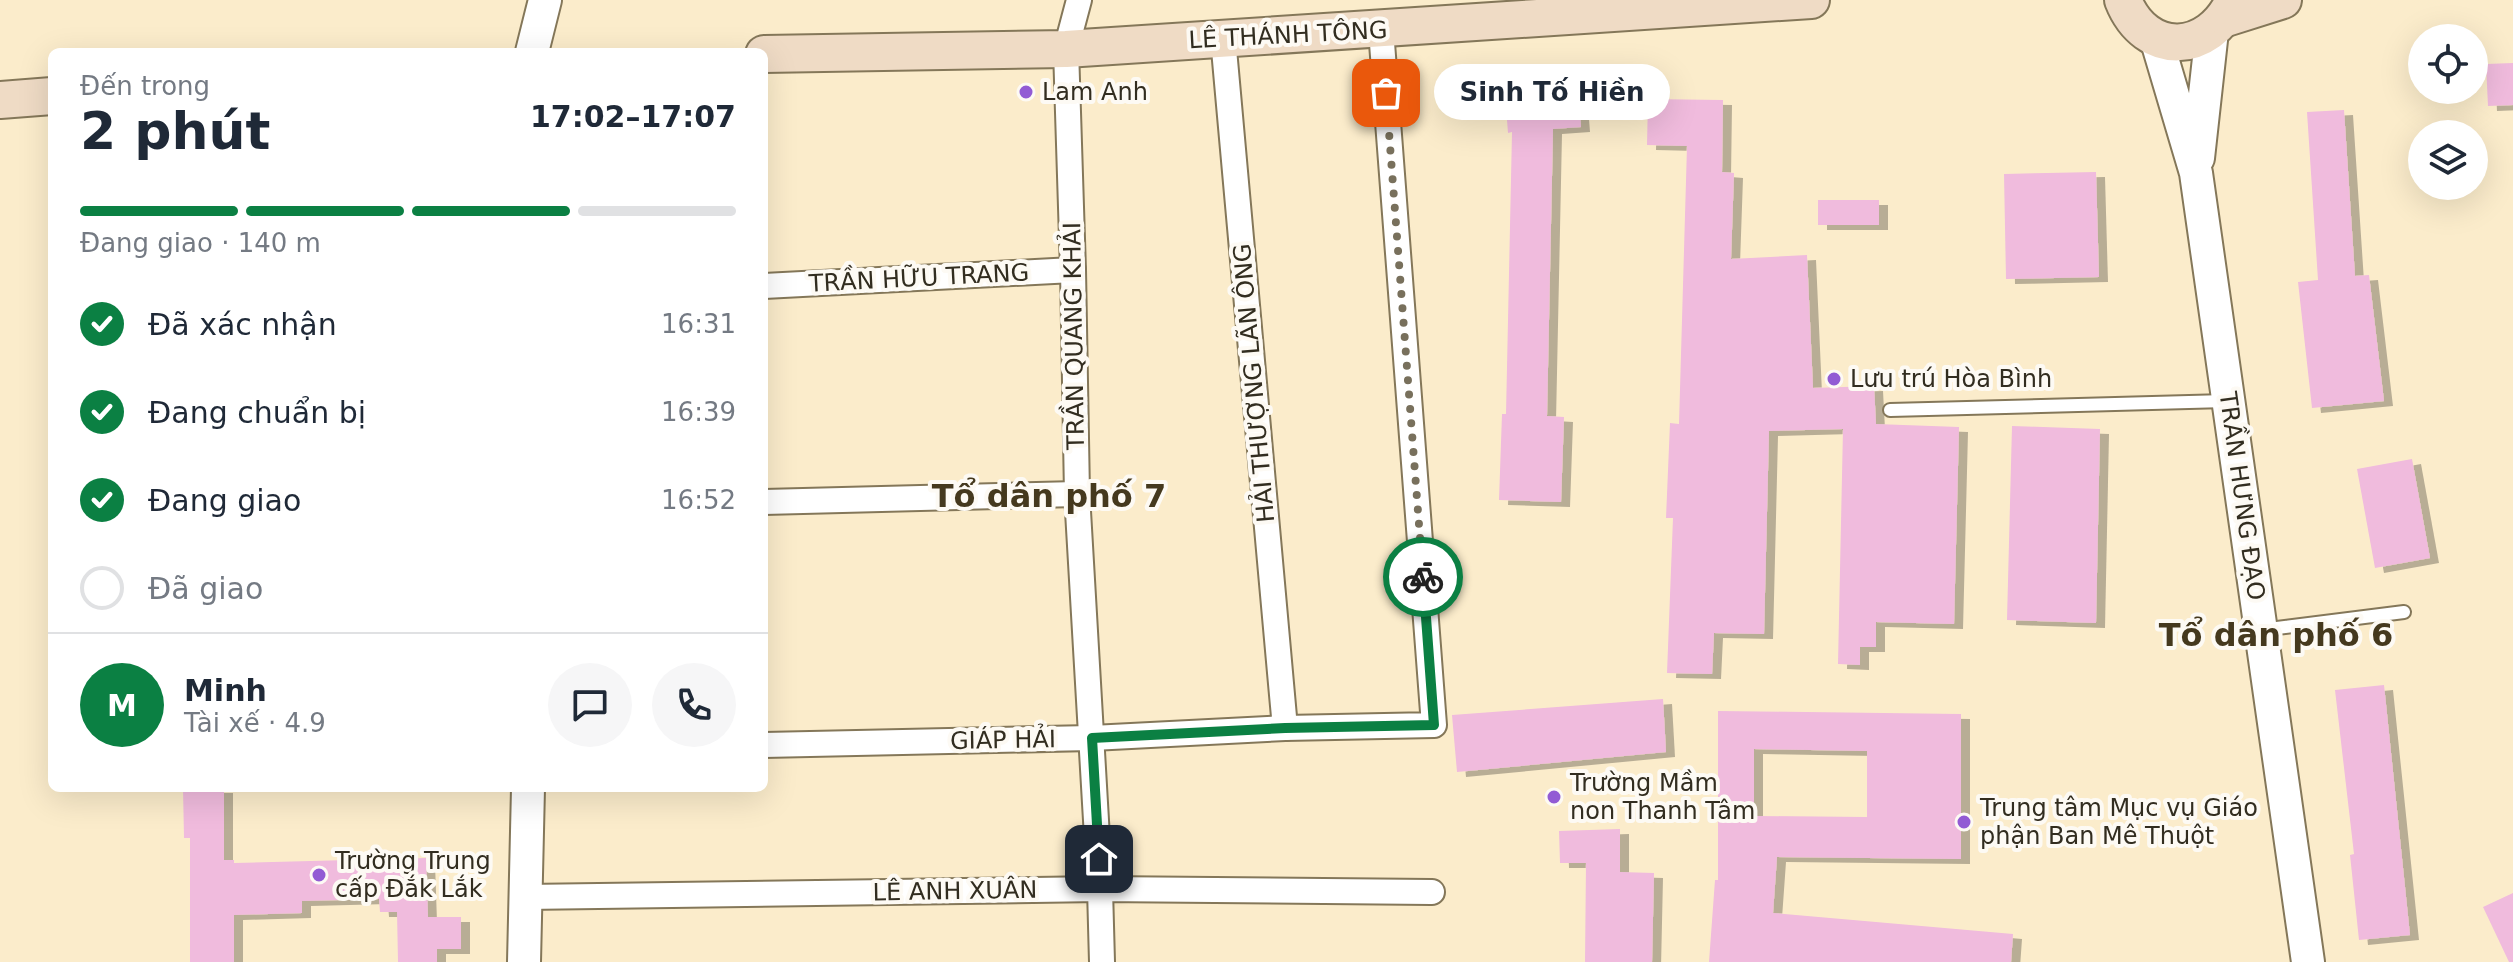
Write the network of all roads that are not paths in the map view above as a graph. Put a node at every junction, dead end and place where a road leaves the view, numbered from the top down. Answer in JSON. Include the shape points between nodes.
{"nodes":[{"id":1,"x":545,"y":0,"type":"edge"},
{"id":2,"x":1079,"y":0,"type":"edge"},
{"id":3,"x":1811,"y":0,"type":"edge"},
{"id":4,"x":2123,"y":0,"type":"edge"},
{"id":5,"x":2283,"y":0,"type":"edge"},
{"id":6,"x":1632,"y":7,"type":"edge"},
{"id":7,"x":2224,"y":16,"type":"edge"},
{"id":8,"x":1381,"y":30,"type":"junction"},
{"id":9,"x":1223,"y":38,"type":"junction"},
{"id":10,"x":2156,"y":38,"type":"junction"},
{"id":11,"x":533,"y":48,"type":"edge"},
{"id":12,"x":1066,"y":49,"type":"junction"},
{"id":13,"x":768,"y":54,"type":"edge"},
{"id":14,"x":48,"y":96,"type":"edge"},
{"id":15,"x":0,"y":100,"type":"edge"},
{"id":16,"x":2196,"y":173,"type":"junction"},
{"id":17,"x":1073,"y":270,"type":"junction"},
{"id":18,"x":768,"y":286,"type":"edge"},
{"id":19,"x":2229,"y":401,"type":"junction"},
{"id":20,"x":1890,"y":410,"type":"dead end"},
{"id":21,"x":1077,"y":494,"type":"junction"},
{"id":22,"x":768,"y":502,"type":"edge"},
{"id":23,"x":2404,"y":612,"type":"dead end"},
{"id":24,"x":2261,"y":630,"type":"junction"},
{"id":25,"x":1285,"y":728,"type":"junction"},
{"id":26,"x":1092,"y":738,"type":"junction"},
{"id":27,"x":768,"y":745,"type":"edge"},
{"id":28,"x":528,"y":792,"type":"edge"},
{"id":29,"x":1100,"y":889,"type":"junction"},
{"id":30,"x":1432,"y":892,"type":"dead end"},
{"id":31,"x":525,"y":897,"type":"junction"},
{"id":32,"x":524,"y":962,"type":"edge"},
{"id":33,"x":1102,"y":962,"type":"edge"},
{"id":34,"x":2308,"y":962,"type":"edge"}],
"edges":[{"from":1,"to":11,"type":"street"},
{"from":2,"to":12,"type":"street","name":"TRẦN QUANG KHẢI"},
{"from":3,"to":6,"type":"main road","name":"LÊ THÁNH TÔNG"},
{"from":4,"to":10,"type":"main road","via":[[2140,28]]},
{"from":5,"to":7,"type":"main road"},
{"from":6,"to":8,"type":"main road","name":"LÊ THÁNH TÔNG"},
{"from":7,"to":10,"type":"main road","via":[[2195,40]]},
{"from":7,"to":16,"type":"street","name":"TRẦN HƯNG ĐẠO"},
{"from":8,"to":9,"type":"main road","name":"LÊ THÁNH TÔNG"},
{"from":8,"to":25,"type":"street","name":"GIÁP HẢI","via":[[1434,725]]},
{"from":9,"to":12,"type":"main road","name":"LÊ THÁNH TÔNG"},
{"from":9,"to":25,"type":"street","name":"HẢI THƯỢNG LÃN ÔNG"},
{"from":10,"to":16,"type":"street","name":"TRẦN HƯNG ĐẠO"},
{"from":12,"to":13,"type":"main road","name":"LÊ THÁNH TÔNG"},
{"from":12,"to":17,"type":"street","name":"TRẦN QUANG KHẢI"},
{"from":14,"to":15,"type":"main road"},
{"from":16,"to":19,"type":"street","name":"TRẦN HƯNG ĐẠO"},
{"from":17,"to":18,"type":"street","name":"TRẦN HỮU TRANG"},
{"from":17,"to":21,"type":"street","name":"TRẦN QUANG KHẢI"},
{"from":19,"to":20,"type":"lane"},
{"from":19,"to":24,"type":"street","name":"TRẦN HƯNG ĐẠO"},
{"from":21,"to":22,"type":"street"},
{"from":21,"to":26,"type":"street","name":"TRẦN QUANG KHẢI"},
{"from":23,"to":24,"type":"lane"},
{"from":24,"to":34,"type":"street","name":"TRẦN HƯNG ĐẠO"},
{"from":25,"to":26,"type":"street","name":"GIÁP HẢI"},
{"from":26,"to":27,"type":"street","name":"GIÁP HẢI"},
{"from":26,"to":29,"type":"street","name":"TRẦN QUANG KHẢI"},
{"from":28,"to":31,"type":"street"},
{"from":29,"to":30,"type":"street","name":"LÊ ANH XUÂN"},
{"from":29,"to":31,"type":"street","name":"LÊ ANH XUÂN"},
{"from":29,"to":33,"type":"street","name":"TRẦN QUANG KHẢI"},
{"from":31,"to":32,"type":"street"}]}
